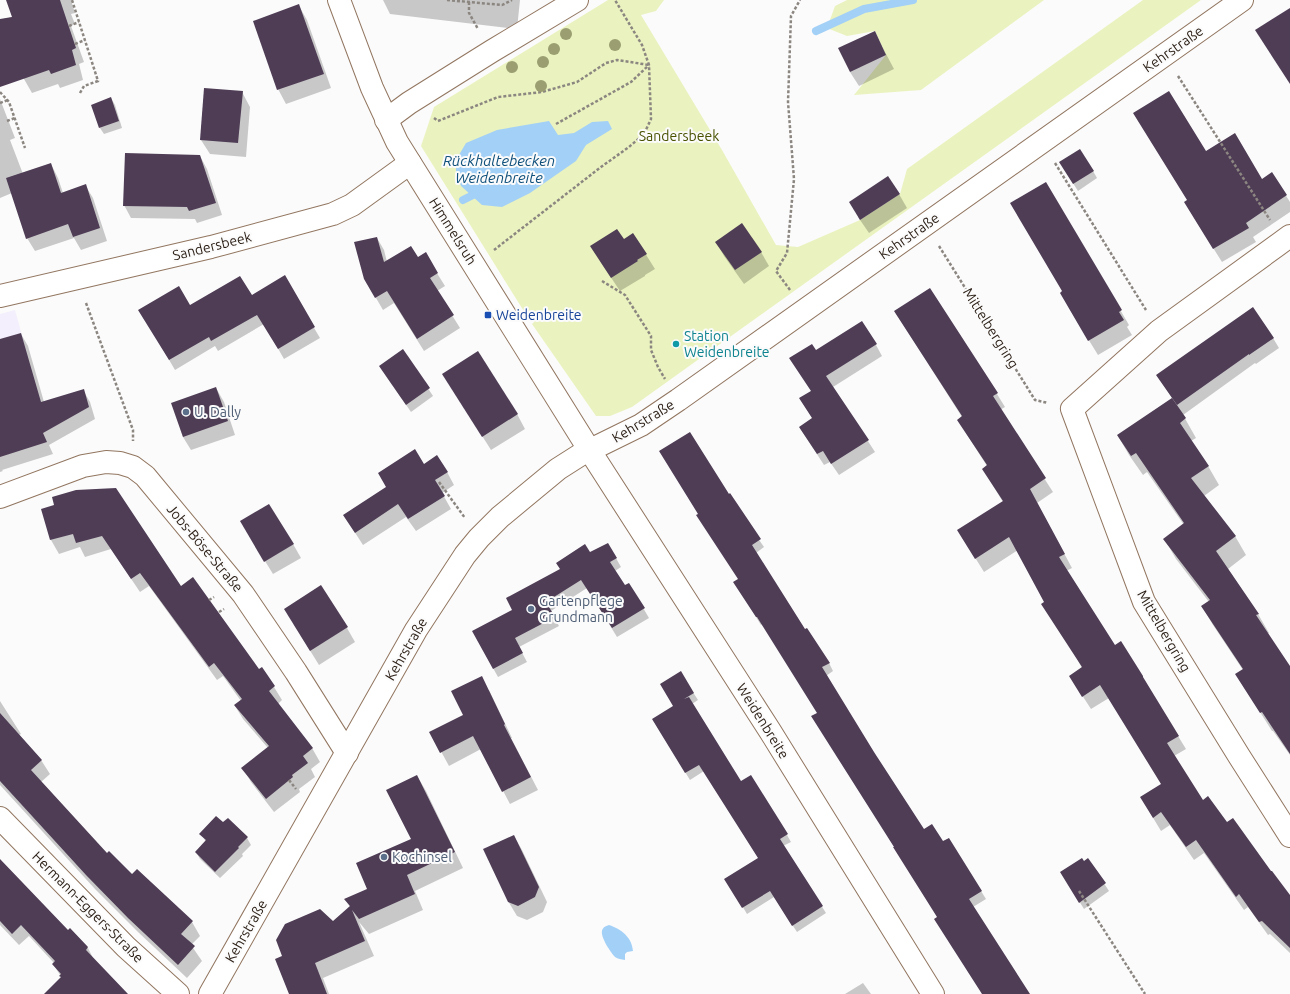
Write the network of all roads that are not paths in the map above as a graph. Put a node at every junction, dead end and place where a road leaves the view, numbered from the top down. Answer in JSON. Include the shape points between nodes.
{"nodes":[{"id":1,"x":339,"y":0,"type":"edge"},
{"id":2,"x":577,"y":0,"type":"edge"},
{"id":3,"x":1242,"y":0,"type":"edge"},
{"id":4,"x":386,"y":120,"type":"junction"},
{"id":5,"x":410,"y":163,"type":"junction"},
{"id":6,"x":1287,"y":239,"type":"edge"},
{"id":7,"x":0,"y":296,"type":"edge"},
{"id":8,"x":590,"y":451,"type":"junction"},
{"id":9,"x":0,"y":497,"type":"edge"},
{"id":10,"x":347,"y":753,"type":"junction"},
{"id":11,"x":0,"y":818,"type":"edge"},
{"id":12,"x":1290,"y":836,"type":"edge"},
{"id":13,"x":178,"y":994,"type":"edge"},
{"id":14,"x":210,"y":994,"type":"edge"},
{"id":15,"x":933,"y":994,"type":"edge"}],
"edges":[{"from":1,"to":4,"type":"street","name":"Himmelsruh"},
{"from":2,"to":4,"type":"street","via":[[492,51]]},
{"from":3,"to":8,"type":"street","name":"Kehrstraße","via":[[678,400],[641,425]]},
{"from":4,"to":5,"type":"street","name":"Himmelsruh"},
{"from":5,"to":7,"type":"street","name":"Sandersbeek","via":[[352,205],[333,214],[212,247]]},
{"from":5,"to":8,"type":"street","name":"Himmelsruh"},
{"from":6,"to":12,"type":"street","name":"Mittelbergring","via":[[1160,331],[1072,410],[1144,602]]},
{"from":8,"to":10,"type":"street","name":"Kehrstraße","via":[[558,469],[500,517],[465,555],[416,630]]},
{"from":8,"to":15,"type":"street","name":"Weidenbreite","via":[[770,731]]},
{"from":9,"to":10,"type":"street","name":"Jobs-Böse-Straße","via":[[83,466],[120,462],[133,467],[145,476],[243,594]]},
{"from":10,"to":14,"type":"street","name":"Kehrstraße"},
{"from":11,"to":13,"type":"street","name":"Hermann-Eggers-Straße","via":[[126,947]]}]}
